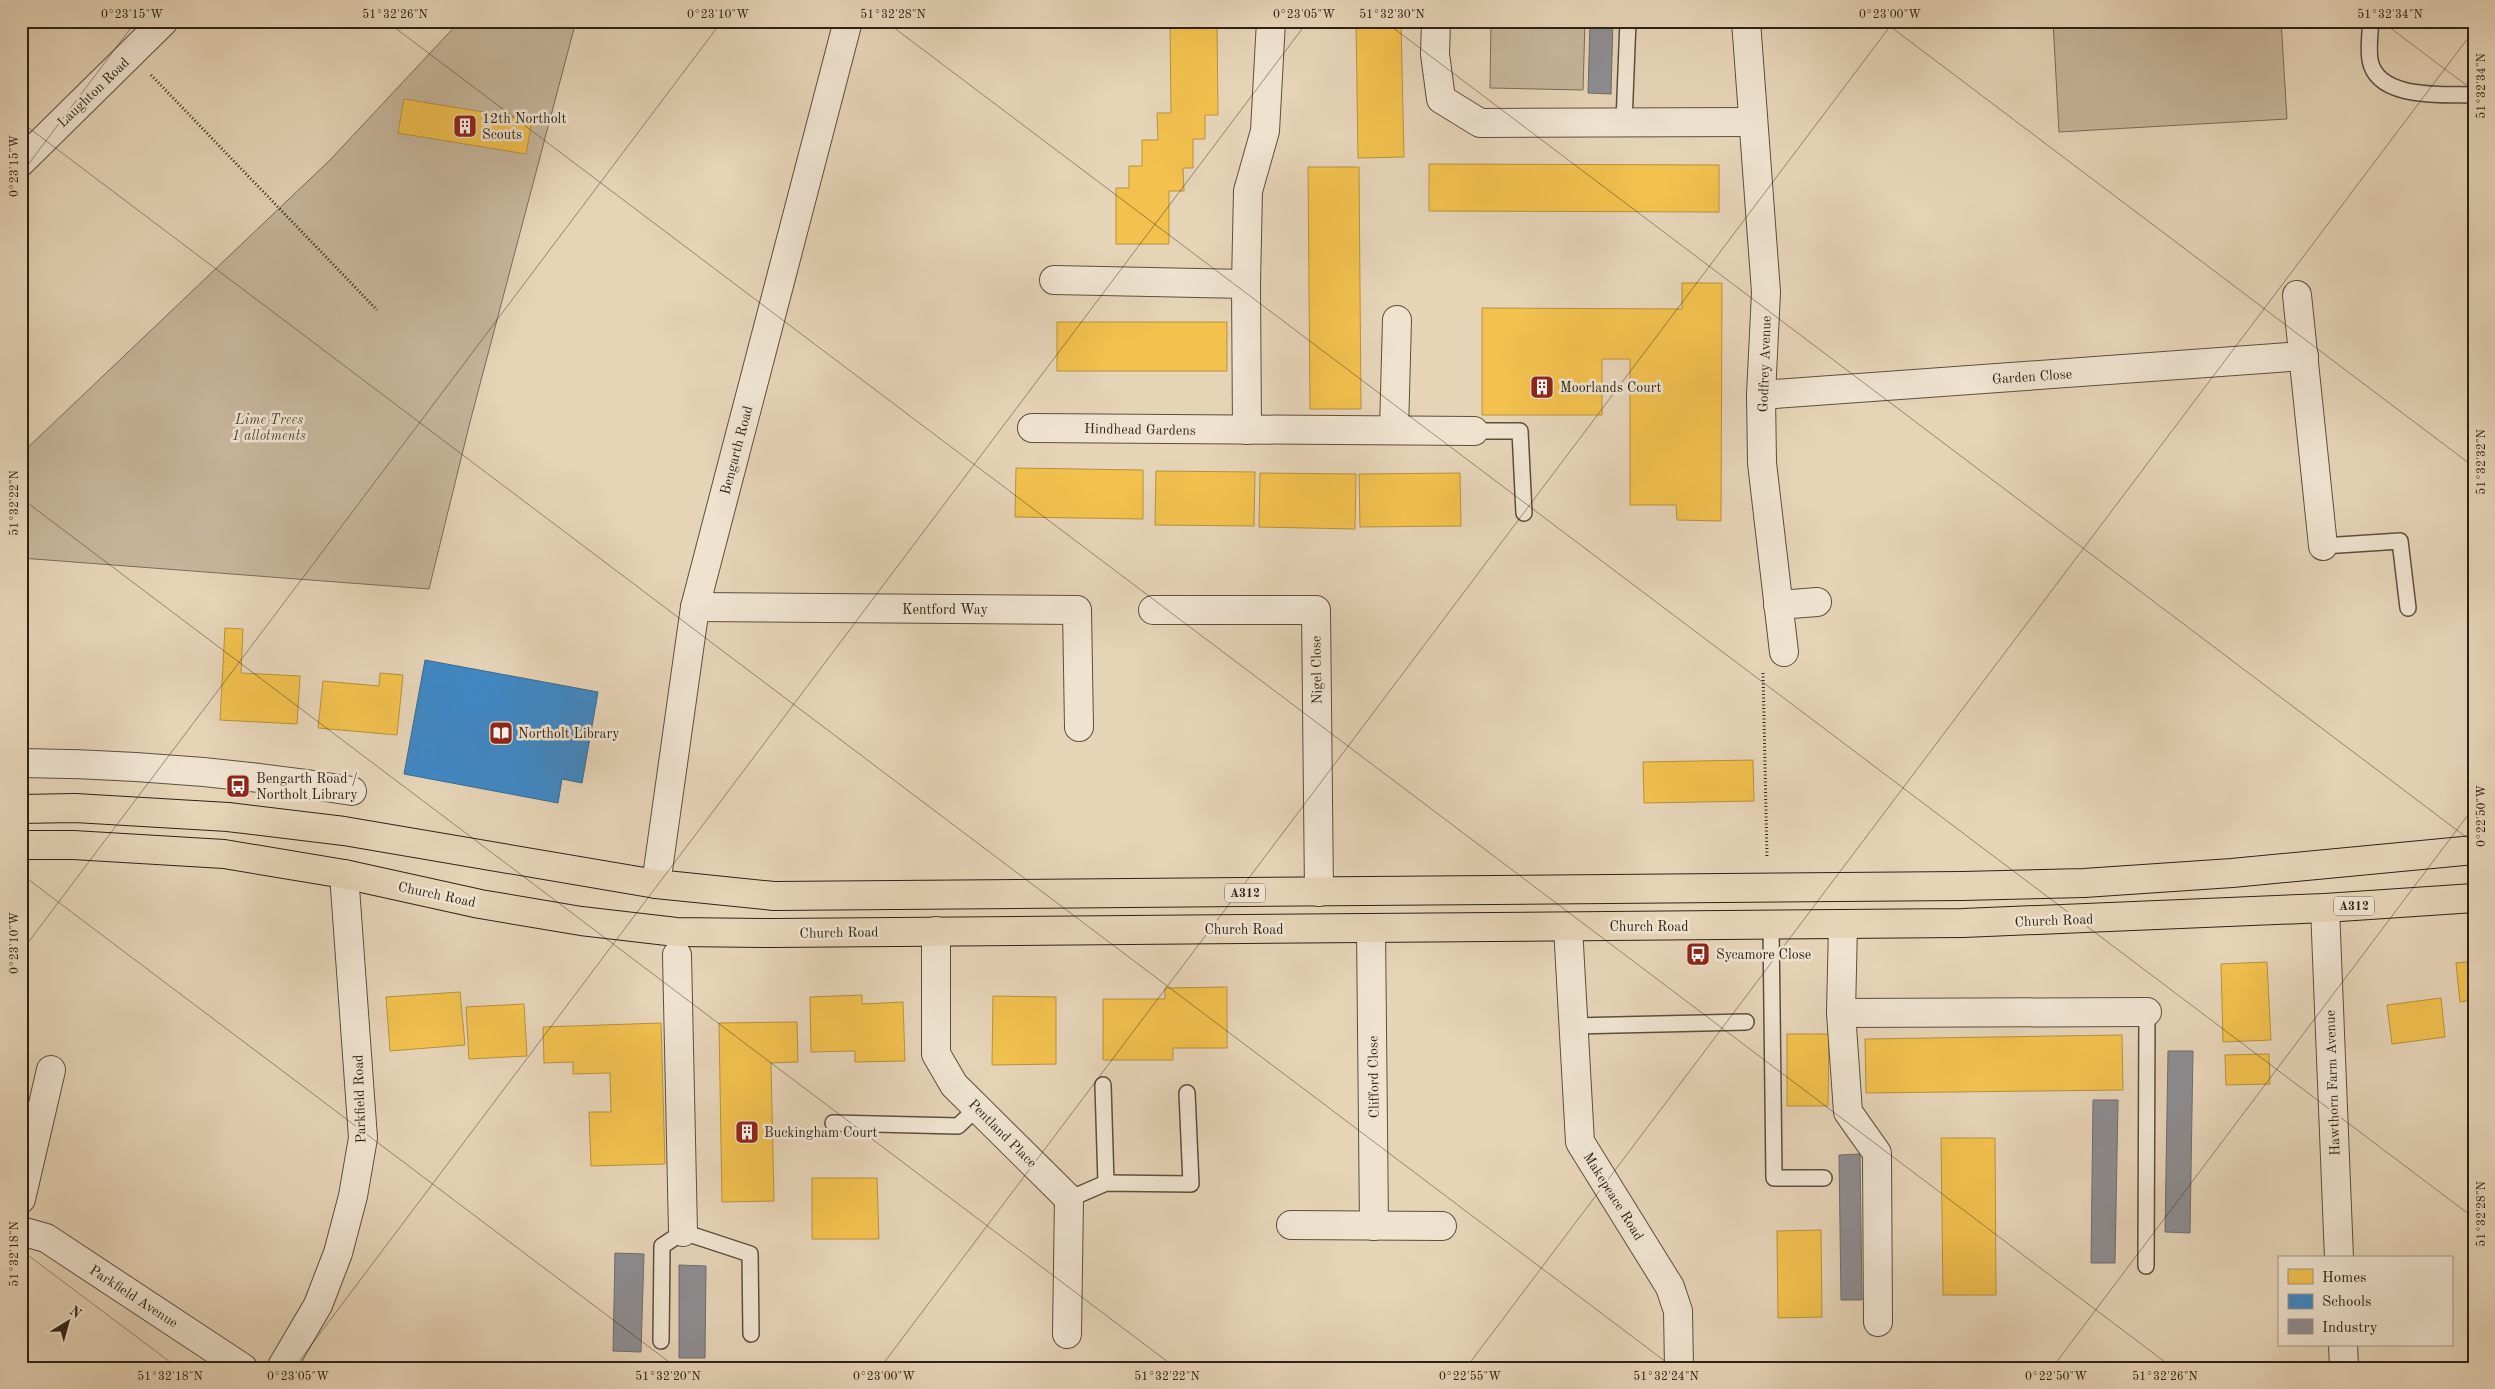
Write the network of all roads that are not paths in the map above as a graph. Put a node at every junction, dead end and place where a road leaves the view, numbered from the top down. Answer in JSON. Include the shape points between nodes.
{"nodes":[{"id":1,"x":164,"y":21,"type":"edge"},
{"id":2,"x":848,"y":21,"type":"edge"},
{"id":3,"x":1271,"y":21,"type":"edge"},
{"id":4,"x":1436,"y":21,"type":"edge"},
{"id":5,"x":1628,"y":21,"type":"edge"},
{"id":6,"x":1746,"y":21,"type":"edge"},
{"id":7,"x":2371,"y":21,"type":"edge"},
{"id":8,"x":2474,"y":95,"type":"edge"},
{"id":9,"x":1624,"y":122,"type":"junction"},
{"id":10,"x":1753,"y":122,"type":"junction"},
{"id":11,"x":21,"y":162,"type":"edge"},
{"id":12,"x":1054,"y":280,"type":"dead end"},
{"id":13,"x":1246,"y":284,"type":"junction"},
{"id":14,"x":2297,"y":295,"type":"dead end"},
{"id":15,"x":1398,"y":320,"type":"dead end"},
{"id":16,"x":2304,"y":356,"type":"junction"},
{"id":17,"x":1761,"y":396,"type":"junction"},
{"id":18,"x":1032,"y":428,"type":"dead end"},
{"id":19,"x":1247,"y":430,"type":"junction"},
{"id":20,"x":1394,"y":430,"type":"junction"},
{"id":21,"x":1474,"y":431,"type":"joint"},
{"id":22,"x":1524,"y":513,"type":"dead end"},
{"id":23,"x":2323,"y":546,"type":"joint"},
{"id":24,"x":1817,"y":602,"type":"dead end"},
{"id":25,"x":1778,"y":605,"type":"junction"},
{"id":26,"x":695,"y":607,"type":"junction"},
{"id":27,"x":2408,"y":608,"type":"dead end"},
{"id":28,"x":1153,"y":610,"type":"dead end"},
{"id":29,"x":1784,"y":652,"type":"road end"},
{"id":30,"x":1079,"y":727,"type":"dead end"},
{"id":31,"x":21,"y":763,"type":"edge"},
{"id":32,"x":352,"y":791,"type":"dead end"},
{"id":33,"x":21,"y":808,"type":"edge"},
{"id":34,"x":21,"y":845,"type":"edge"},
{"id":35,"x":2474,"y":850,"type":"edge"},
{"id":36,"x":344,"y":874,"type":"junction"},
{"id":37,"x":656,"y":884,"type":"junction"},
{"id":38,"x":1319,"y":892,"type":"junction"},
{"id":39,"x":2474,"y":898,"type":"edge"},
{"id":40,"x":2324,"y":908,"type":"junction"},
{"id":41,"x":1843,"y":925,"type":"junction"},
{"id":42,"x":1771,"y":926,"type":"junction"},
{"id":43,"x":1568,"y":927,"type":"junction"},
{"id":44,"x":1371,"y":928,"type":"junction"},
{"id":45,"x":936,"y":931,"type":"junction"},
{"id":46,"x":677,"y":944,"type":"junction"},
{"id":47,"x":2147,"y":1012,"type":"joint"},
{"id":48,"x":1841,"y":1013,"type":"junction"},
{"id":49,"x":1746,"y":1022,"type":"dead end"},
{"id":50,"x":1573,"y":1026,"type":"junction"},
{"id":51,"x":51,"y":1070,"type":"dead end"},
{"id":52,"x":1103,"y":1085,"type":"dead end"},
{"id":53,"x":1187,"y":1093,"type":"dead end"},
{"id":54,"x":977,"y":1108,"type":"junction"},
{"id":55,"x":832,"y":1123,"type":"dead end"},
{"id":56,"x":1824,"y":1178,"type":"dead end"},
{"id":57,"x":1106,"y":1183,"type":"junction"},
{"id":58,"x":21,"y":1199,"type":"edge"},
{"id":59,"x":1069,"y":1199,"type":"junction"},
{"id":60,"x":1291,"y":1225,"type":"dead end"},
{"id":61,"x":1374,"y":1226,"type":"junction"},
{"id":62,"x":1442,"y":1226,"type":"dead end"},
{"id":63,"x":21,"y":1231,"type":"edge"},
{"id":64,"x":682,"y":1232,"type":"junction"},
{"id":65,"x":2340,"y":1256,"type":"edge"},
{"id":66,"x":2146,"y":1266,"type":"dead end"},
{"id":67,"x":1878,"y":1322,"type":"dead end"},
{"id":68,"x":751,"y":1334,"type":"dead end"},
{"id":69,"x":1067,"y":1334,"type":"dead end"},
{"id":70,"x":661,"y":1341,"type":"dead end"},
{"id":71,"x":2343,"y":1346,"type":"edge"},
{"id":72,"x":243,"y":1368,"type":"edge"},
{"id":73,"x":281,"y":1368,"type":"edge"},
{"id":74,"x":1679,"y":1368,"type":"edge"},
{"id":75,"x":2344,"y":1368,"type":"edge"}],
"edges":[{"from":1,"to":11,"type":"street","name":"Laughton Road"},
{"from":2,"to":26,"type":"street","name":"Bengarth Road"},
{"from":3,"to":13,"type":"street","via":[[1265,131],[1248,191]]},
{"from":4,"to":9,"type":"street","via":[[1435,54],[1441,99],[1480,123]]},
{"from":5,"to":9,"type":"lane"},
{"from":6,"to":10,"type":"street","name":"Godfrey Avenue"},
{"from":7,"to":8,"type":"lane","via":[[2370,60],[2375,73],[2392,87],[2410,92]]},
{"from":9,"to":10,"type":"street"},
{"from":10,"to":17,"type":"street","name":"Godfrey Avenue","via":[[1766,292]]},
{"from":12,"to":13,"type":"street"},
{"from":13,"to":19,"type":"street"},
{"from":14,"to":16,"type":"street"},
{"from":15,"to":20,"type":"street"},
{"from":16,"to":17,"type":"street","name":"Garden Close"},
{"from":16,"to":23,"type":"street"},
{"from":17,"to":25,"type":"street","name":"Godfrey Avenue","via":[[1762,462]]},
{"from":18,"to":19,"type":"street","name":"Hindhead Gardens"},
{"from":19,"to":20,"type":"street","name":"Hindhead Gardens"},
{"from":20,"to":21,"type":"street","name":"Hindhead Gardens"},
{"from":21,"to":22,"type":"lane","via":[[1520,431]]},
{"from":23,"to":27,"type":"lane","via":[[2400,541]]},
{"from":24,"to":25,"type":"street"},
{"from":25,"to":29,"type":"street","name":"Godfrey Avenue"},
{"from":26,"to":30,"type":"street","name":"Kentford Way","via":[[1077,610]]},
{"from":26,"to":37,"type":"street","name":"Bengarth Road"},
{"from":28,"to":38,"type":"street","name":"Nigel Close","via":[[1316,610]]},
{"from":31,"to":32,"type":"street","via":[[196,770]]},
{"from":33,"to":37,"type":"highway","number":"A312","via":[[228,817],[353,833]]},
{"from":34,"to":36,"type":"highway","name":"Church Road","number":"A312","via":[[224,854]]},
{"from":35,"to":38,"type":"highway","number":"A312","via":[[2232,873],[2084,883]]},
{"from":36,"to":46,"type":"highway","name":"Church Road","number":"A312","via":[[581,921]]},
{"from":36,"to":73,"type":"street","name":"Parkfield Road","via":[[363,1138],[353,1196],[338,1253],[318,1305]]},
{"from":37,"to":38,"type":"highway","number":"A312","via":[[774,896],[829,897]]},
{"from":39,"to":40,"type":"highway","name":"Church Road","number":"A312"},
{"from":40,"to":41,"type":"highway","name":"Church Road","number":"A312","via":[[2075,920]]},
{"from":40,"to":65,"type":"street","name":"Hawthorn Farm Avenue"},
{"from":41,"to":42,"type":"highway","name":"Church Road","number":"A312"},
{"from":41,"to":48,"type":"street"},
{"from":42,"to":43,"type":"highway","name":"Church Road","number":"A312"},
{"from":42,"to":56,"type":"lane","via":[[1774,1178]]},
{"from":43,"to":44,"type":"highway","name":"Church Road","number":"A312"},
{"from":43,"to":50,"type":"street","name":"Makepeace Road"},
{"from":44,"to":45,"type":"highway","name":"Church Road","number":"A312"},
{"from":44,"to":61,"type":"street","name":"Clifford Close"},
{"from":45,"to":46,"type":"highway","name":"Church Road","number":"A312","via":[[773,933]]},
{"from":45,"to":54,"type":"street","name":"Pentland Place","via":[[936,1054],[954,1085]]},
{"from":46,"to":64,"type":"street"},
{"from":47,"to":48,"type":"street"},
{"from":47,"to":66,"type":"lane"},
{"from":48,"to":67,"type":"street","via":[[1848,1112],[1877,1153]]},
{"from":49,"to":50,"type":"lane"},
{"from":50,"to":74,"type":"street","name":"Makepeace Road","via":[[1580,1142],[1670,1287],[1678,1311]]},
{"from":51,"to":58,"type":"street"},
{"from":52,"to":57,"type":"lane"},
{"from":53,"to":57,"type":"lane","via":[[1191,1184]]},
{"from":54,"to":55,"type":"lane","via":[[958,1126]]},
{"from":54,"to":59,"type":"street","name":"Pentland Place"},
{"from":57,"to":59,"type":"lane"},
{"from":59,"to":69,"type":"street"},
{"from":60,"to":61,"type":"street"},
{"from":61,"to":62,"type":"street"},
{"from":63,"to":72,"type":"street","name":"Parkfield Avenue","via":[[46,1238]]},
{"from":64,"to":68,"type":"lane","via":[[750,1254]]},
{"from":64,"to":70,"type":"lane","via":[[662,1246]]},
{"from":71,"to":75,"type":"street"}]}
